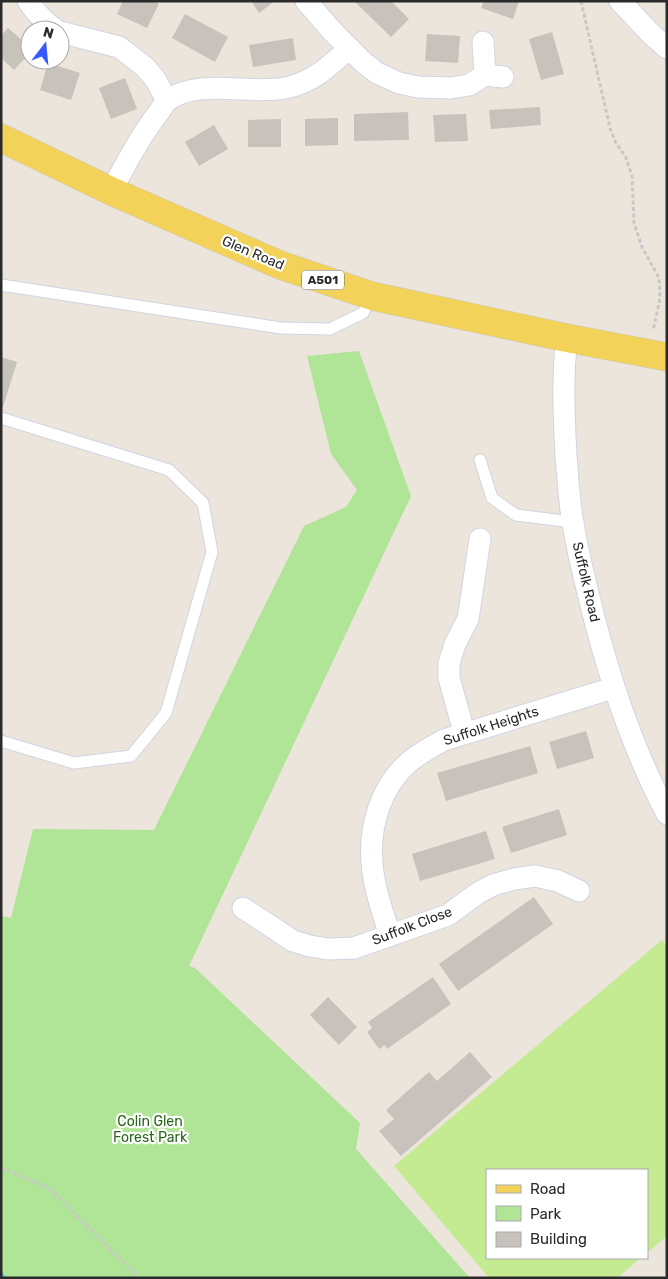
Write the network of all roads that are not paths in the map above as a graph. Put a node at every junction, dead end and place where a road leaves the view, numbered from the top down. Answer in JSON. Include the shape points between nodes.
{"nodes":[{"id":1,"x":28,"y":1,"type":"edge"},
{"id":2,"x":306,"y":1,"type":"edge"},
{"id":3,"x":620,"y":1,"type":"edge"},
{"id":4,"x":43,"y":20,"type":"edge"},
{"id":5,"x":70,"y":35,"type":"edge"},
{"id":6,"x":483,"y":42,"type":"dead end"},
{"id":7,"x":349,"y":48,"type":"junction"},
{"id":8,"x":667,"y":48,"type":"edge"},
{"id":9,"x":167,"y":100,"type":"junction"},
{"id":10,"x":1,"y":138,"type":"edge"},
{"id":11,"x":112,"y":191,"type":"junction"},
{"id":12,"x":1,"y":285,"type":"edge"},
{"id":13,"x":372,"y":296,"type":"junction"},
{"id":14,"x":567,"y":338,"type":"junction"},
{"id":15,"x":657,"y":355,"type":"edge"},
{"id":16,"x":1,"y":418,"type":"edge"},
{"id":17,"x":480,"y":460,"type":"dead end"},
{"id":18,"x":572,"y":522,"type":"junction"},
{"id":19,"x":480,"y":539,"type":"dead end"},
{"id":20,"x":613,"y":688,"type":"junction"},
{"id":21,"x":464,"y":732,"type":"junction"},
{"id":22,"x":1,"y":741,"type":"edge"},
{"id":23,"x":667,"y":814,"type":"edge"},
{"id":24,"x":579,"y":891,"type":"dead end"},
{"id":25,"x":243,"y":908,"type":"dead end"},
{"id":26,"x":390,"y":936,"type":"junction"}],
"edges":[{"from":1,"to":4,"type":"street"},
{"from":2,"to":7,"type":"street"},
{"from":3,"to":8,"type":"street"},
{"from":5,"to":9,"type":"street","via":[[119,47],[145,67]]},
{"from":6,"to":7,"type":"street","via":[[494,76],[451,88],[399,83],[377,73]]},
{"from":7,"to":9,"type":"street","via":[[327,69],[286,88],[197,89]]},
{"from":9,"to":11,"type":"street","via":[[137,144]]},
{"from":10,"to":11,"type":"main road","name":"Glen Road","number":"A501"},
{"from":11,"to":13,"type":"main road","name":"Glen Road","number":"A501","via":[[280,265]]},
{"from":12,"to":13,"type":"lane","via":[[281,328],[330,329],[363,313]]},
{"from":13,"to":14,"type":"main road","name":"Glen Road","number":"A501"},
{"from":14,"to":15,"type":"main road","name":"Glen Road","number":"A501"},
{"from":14,"to":18,"type":"street","name":"Suffolk Road","via":[[564,421]]},
{"from":16,"to":22,"type":"lane","via":[[169,470],[203,503],[212,552],[166,713],[130,756],[74,763]]},
{"from":17,"to":18,"type":"lane","via":[[492,498],[516,515]]},
{"from":18,"to":20,"type":"street","name":"Suffolk Road"},
{"from":19,"to":21,"type":"street","via":[[468,619],[449,662],[449,678]]},
{"from":20,"to":21,"type":"street","name":"Suffolk Heights"},
{"from":20,"to":23,"type":"street","name":"Suffolk Road"},
{"from":21,"to":26,"type":"street","name":"Suffolk Heights","via":[[408,762],[384,795],[371,840],[377,889]]},
{"from":24,"to":26,"type":"street","name":"Suffolk Close","via":[[558,881],[535,876],[514,879],[478,893],[448,915]]},
{"from":25,"to":26,"type":"street","name":"Suffolk Close","via":[[293,941],[310,946],[354,948]]}]}
